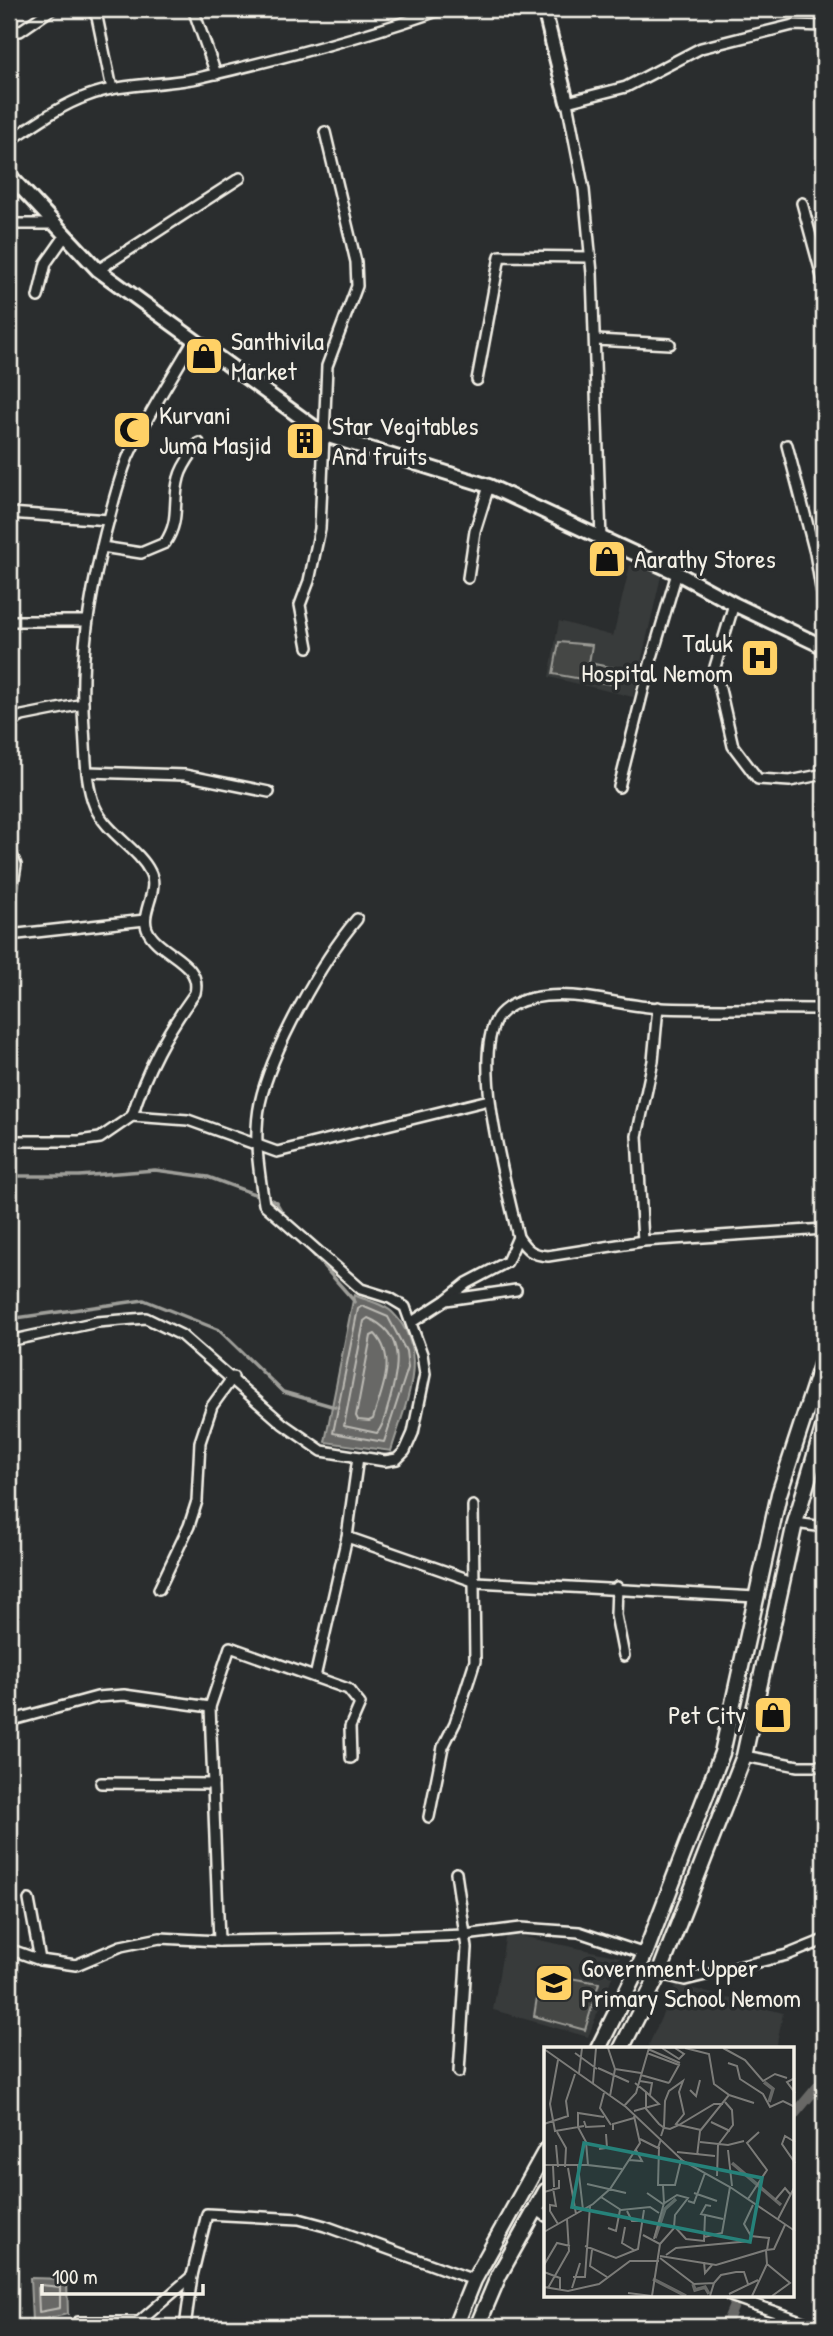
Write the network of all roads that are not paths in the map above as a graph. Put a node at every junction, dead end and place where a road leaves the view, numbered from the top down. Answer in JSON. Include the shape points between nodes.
{"nodes":[{"id":1,"x":52,"y":9,"type":"edge"},
{"id":2,"x":91,"y":9,"type":"edge"},
{"id":3,"x":193,"y":9,"type":"edge"},
{"id":4,"x":443,"y":9,"type":"edge"},
{"id":5,"x":544,"y":9,"type":"edge"},
{"id":6,"x":824,"y":26,"type":"edge"},
{"id":7,"x":9,"y":31,"type":"edge"},
{"id":8,"x":216,"y":74,"type":"junction"},
{"id":9,"x":112,"y":89,"type":"junction"},
{"id":10,"x":567,"y":102,"type":"junction"},
{"id":11,"x":325,"y":132,"type":"dead end"},
{"id":12,"x":9,"y":141,"type":"edge"},
{"id":13,"x":9,"y":176,"type":"edge"},
{"id":14,"x":240,"y":178,"type":"dead end"},
{"id":15,"x":802,"y":203,"type":"dead end"},
{"id":16,"x":9,"y":224,"type":"edge"},
{"id":17,"x":54,"y":224,"type":"junction"},
{"id":18,"x":65,"y":236,"type":"junction"},
{"id":19,"x":590,"y":257,"type":"junction"},
{"id":20,"x":98,"y":271,"type":"junction"},
{"id":21,"x":824,"y":284,"type":"edge"},
{"id":22,"x":38,"y":297,"type":"dead end"},
{"id":23,"x":596,"y":340,"type":"junction"},
{"id":24,"x":193,"y":341,"type":"junction"},
{"id":25,"x":670,"y":344,"type":"dead end"},
{"id":26,"x":477,"y":380,"type":"dead end"},
{"id":27,"x":325,"y":435,"type":"junction"},
{"id":28,"x":199,"y":443,"type":"dead end"},
{"id":29,"x":786,"y":445,"type":"dead end"},
{"id":30,"x":489,"y":486,"type":"junction"},
{"id":31,"x":9,"y":513,"type":"edge"},
{"id":32,"x":109,"y":520,"type":"junction"},
{"id":33,"x":601,"y":540,"type":"junction"},
{"id":34,"x":102,"y":547,"type":"junction"},
{"id":35,"x":677,"y":573,"type":"junction"},
{"id":36,"x":468,"y":578,"type":"dead end"},
{"id":37,"x":734,"y":604,"type":"junction"},
{"id":38,"x":824,"y":607,"type":"edge"},
{"id":39,"x":9,"y":621,"type":"edge"},
{"id":40,"x":86,"y":621,"type":"junction"},
{"id":41,"x":308,"y":647,"type":"dead end"},
{"id":42,"x":824,"y":647,"type":"edge"},
{"id":43,"x":83,"y":704,"type":"junction"},
{"id":44,"x":9,"y":723,"type":"edge"},
{"id":45,"x":87,"y":772,"type":"junction"},
{"id":46,"x":824,"y":774,"type":"edge"},
{"id":47,"x":619,"y":787,"type":"dead end"},
{"id":48,"x":269,"y":792,"type":"dead end"},
{"id":49,"x":9,"y":848,"type":"edge"},
{"id":50,"x":9,"y":909,"type":"edge"},
{"id":51,"x":357,"y":919,"type":"dead end"},
{"id":52,"x":145,"y":920,"type":"junction"},
{"id":53,"x":9,"y":935,"type":"edge"},
{"id":54,"x":658,"y":1007,"type":"junction"},
{"id":55,"x":824,"y":1009,"type":"edge"},
{"id":56,"x":489,"y":1100,"type":"junction"},
{"id":57,"x":132,"y":1116,"type":"junction"},
{"id":58,"x":9,"y":1141,"type":"edge"},
{"id":59,"x":256,"y":1146,"type":"junction"},
{"id":60,"x":824,"y":1229,"type":"edge"},
{"id":61,"x":518,"y":1237,"type":"junction"},
{"id":62,"x":643,"y":1241,"type":"junction"},
{"id":63,"x":516,"y":1290,"type":"dead end"},
{"id":64,"x":446,"y":1300,"type":"junction"},
{"id":65,"x":412,"y":1322,"type":"junction"},
{"id":66,"x":9,"y":1341,"type":"edge"},
{"id":67,"x":824,"y":1356,"type":"edge"},
{"id":68,"x":233,"y":1377,"type":"junction"},
{"id":69,"x":824,"y":1425,"type":"edge"},
{"id":70,"x":358,"y":1457,"type":"junction"},
{"id":71,"x":473,"y":1506,"type":"dead end"},
{"id":72,"x":795,"y":1523,"type":"junction"},
{"id":73,"x":824,"y":1527,"type":"edge"},
{"id":74,"x":347,"y":1537,"type":"junction"},
{"id":75,"x":476,"y":1582,"type":"junction"},
{"id":76,"x":617,"y":1587,"type":"junction"},
{"id":77,"x":159,"y":1589,"type":"dead end"},
{"id":78,"x":756,"y":1597,"type":"junction"},
{"id":79,"x":624,"y":1656,"type":"dead end"},
{"id":80,"x":315,"y":1677,"type":"junction"},
{"id":81,"x":210,"y":1707,"type":"junction"},
{"id":82,"x":9,"y":1721,"type":"edge"},
{"id":83,"x":744,"y":1756,"type":"junction"},
{"id":84,"x":351,"y":1758,"type":"dead end"},
{"id":85,"x":824,"y":1766,"type":"edge"},
{"id":86,"x":101,"y":1783,"type":"dead end"},
{"id":87,"x":213,"y":1784,"type":"junction"},
{"id":88,"x":429,"y":1817,"type":"dead end"},
{"id":89,"x":456,"y":1873,"type":"dead end"},
{"id":90,"x":29,"y":1900,"type":"dead end"},
{"id":91,"x":466,"y":1935,"type":"junction"},
{"id":92,"x":824,"y":1940,"type":"edge"},
{"id":93,"x":219,"y":1941,"type":"junction"},
{"id":94,"x":9,"y":1949,"type":"edge"},
{"id":95,"x":645,"y":1954,"type":"junction"},
{"id":96,"x":40,"y":1960,"type":"junction"},
{"id":97,"x":659,"y":1974,"type":"junction"},
{"id":98,"x":599,"y":2047,"type":"edge"},
{"id":99,"x":622,"y":2047,"type":"edge"},
{"id":100,"x":459,"y":2071,"type":"dead end"},
{"id":101,"x":544,"y":2154,"type":"edge"},
{"id":102,"x":541,"y":2213,"type":"edge"},
{"id":103,"x":192,"y":2276,"type":"junction"},
{"id":104,"x":474,"y":2280,"type":"junction"},
{"id":105,"x":736,"y":2298,"type":"edge"},
{"id":106,"x":478,"y":2323,"type":"edge"},
{"id":107,"x":73,"y":2327,"type":"edge"},
{"id":108,"x":186,"y":2327,"type":"edge"},
{"id":109,"x":455,"y":2327,"type":"edge"},
{"id":110,"x":496,"y":2327,"type":"edge"},
{"id":111,"x":818,"y":2327,"type":"edge"}],
"edges":[{"from":1,"to":7,"type":"street","via":[[20,30]]},
{"from":2,"to":9,"type":"street","via":[[97,17]]},
{"from":3,"to":8,"type":"street"},
{"from":4,"to":8,"type":"street"},
{"from":5,"to":10,"type":"street"},
{"from":6,"to":10,"type":"street","via":[[793,25],[701,48],[626,87]]},
{"from":8,"to":9,"type":"street"},
{"from":9,"to":12,"type":"street","via":[[62,107]]},
{"from":10,"to":19,"type":"street","via":[[584,190]]},
{"from":11,"to":27,"type":"street","via":[[356,262],[357,286],[327,366]]},
{"from":13,"to":17,"type":"street"},
{"from":14,"to":20,"type":"street"},
{"from":15,"to":21,"type":"street"},
{"from":16,"to":17,"type":"street"},
{"from":17,"to":18,"type":"street"},
{"from":18,"to":20,"type":"street"},
{"from":18,"to":22,"type":"street","via":[[46,262]]},
{"from":19,"to":23,"type":"street"},
{"from":19,"to":26,"type":"street","via":[[500,256]]},
{"from":20,"to":24,"type":"street"},
{"from":23,"to":25,"type":"street"},
{"from":23,"to":33,"type":"street"},
{"from":24,"to":27,"type":"street"},
{"from":24,"to":32,"type":"street","via":[[127,460]]},
{"from":27,"to":30,"type":"street"},
{"from":27,"to":41,"type":"street","via":[[320,529],[300,605]]},
{"from":28,"to":34,"type":"street","via":[[177,481],[177,517],[165,544],[142,553]]},
{"from":29,"to":38,"type":"street","via":[[815,553]]},
{"from":30,"to":33,"type":"street"},
{"from":30,"to":36,"type":"street","via":[[475,531]]},
{"from":31,"to":32,"type":"street"},
{"from":32,"to":34,"type":"street"},
{"from":33,"to":35,"type":"street"},
{"from":34,"to":40,"type":"street"},
{"from":35,"to":37,"type":"street"},
{"from":35,"to":47,"type":"street"},
{"from":37,"to":42,"type":"street"},
{"from":37,"to":46,"type":"street","via":[[715,667],[733,746],[758,779],[790,781]]},
{"from":39,"to":40,"type":"street"},
{"from":40,"to":43,"type":"street"},
{"from":43,"to":44,"type":"street","via":[[22,716]]},
{"from":43,"to":45,"type":"street"},
{"from":45,"to":48,"type":"street","via":[[185,775]]},
{"from":45,"to":52,"type":"street","via":[[94,807],[149,871],[153,885]]},
{"from":49,"to":50,"type":"street","via":[[16,865]]},
{"from":51,"to":59,"type":"street","via":[[333,947],[273,1062],[260,1104]]},
{"from":52,"to":53,"type":"street"},
{"from":52,"to":57,"type":"street","via":[[148,931],[193,972],[197,984],[157,1048]]},
{"from":54,"to":55,"type":"street"},
{"from":54,"to":56,"type":"street","via":[[565,997],[534,998],[507,1008],[491,1036]]},
{"from":54,"to":62,"type":"street","via":[[653,1061],[637,1136]]},
{"from":56,"to":59,"type":"street","via":[[277,1152]]},
{"from":56,"to":61,"type":"street"},
{"from":57,"to":58,"type":"street","via":[[100,1138]]},
{"from":57,"to":59,"type":"street","via":[[188,1120]]},
{"from":59,"to":65,"type":"street","via":[[264,1204],[361,1289],[390,1297],[405,1307]]},
{"from":60,"to":62,"type":"street"},
{"from":61,"to":62,"type":"street","via":[[535,1255],[548,1256]]},
{"from":61,"to":64,"type":"street","via":[[508,1262],[467,1283]]},
{"from":63,"to":64,"type":"street"},
{"from":64,"to":65,"type":"street"},
{"from":65,"to":70,"type":"street","via":[[425,1374],[413,1433],[397,1458]]},
{"from":66,"to":68,"type":"street","via":[[97,1322],[146,1318],[181,1335]]},
{"from":67,"to":78,"type":"main road","via":[[779,1494]]},
{"from":68,"to":70,"type":"street","via":[[283,1424],[322,1451]]},
{"from":68,"to":77,"type":"street","via":[[212,1406],[200,1442],[197,1501]]},
{"from":69,"to":72,"type":"main road"},
{"from":70,"to":74,"type":"street"},
{"from":71,"to":75,"type":"street"},
{"from":72,"to":73,"type":"street"},
{"from":72,"to":83,"type":"main road"},
{"from":74,"to":75,"type":"street"},
{"from":74,"to":80,"type":"street"},
{"from":75,"to":76,"type":"street"},
{"from":75,"to":88,"type":"street","via":[[475,1661],[443,1747]]},
{"from":76,"to":78,"type":"street"},
{"from":76,"to":79,"type":"street","via":[[616,1615]]},
{"from":78,"to":95,"type":"main road","via":[[722,1753]]},
{"from":80,"to":81,"type":"street","via":[[230,1647]]},
{"from":80,"to":84,"type":"street","via":[[348,1689],[360,1704],[349,1727]]},
{"from":81,"to":82,"type":"street","via":[[124,1695],[97,1697]]},
{"from":81,"to":87,"type":"street"},
{"from":83,"to":85,"type":"street"},
{"from":83,"to":97,"type":"main road"},
{"from":86,"to":87,"type":"street"},
{"from":87,"to":93,"type":"street"},
{"from":89,"to":91,"type":"street"},
{"from":90,"to":96,"type":"street"},
{"from":91,"to":93,"type":"street"},
{"from":91,"to":95,"type":"street","via":[[555,1928]]},
{"from":91,"to":100,"type":"street"},
{"from":92,"to":97,"type":"street","via":[[787,1955],[685,1980]]},
{"from":93,"to":96,"type":"street","via":[[160,1938],[121,1946],[76,1965]]},
{"from":94,"to":96,"type":"street"},
{"from":95,"to":98,"type":"main road"},
{"from":97,"to":99,"type":"main road"},
{"from":101,"to":104,"type":"main road"},
{"from":102,"to":106,"type":"main road","via":[[499,2275]]},
{"from":103,"to":104,"type":"street","via":[[207,2214],[299,2219],[325,2225]]},
{"from":103,"to":107,"type":"street","via":[[139,2322],[78,2322]]},
{"from":103,"to":108,"type":"street"},
{"from":104,"to":109,"type":"main road"},
{"from":105,"to":111,"type":"street"},
{"from":106,"to":110,"type":"street"}]}
